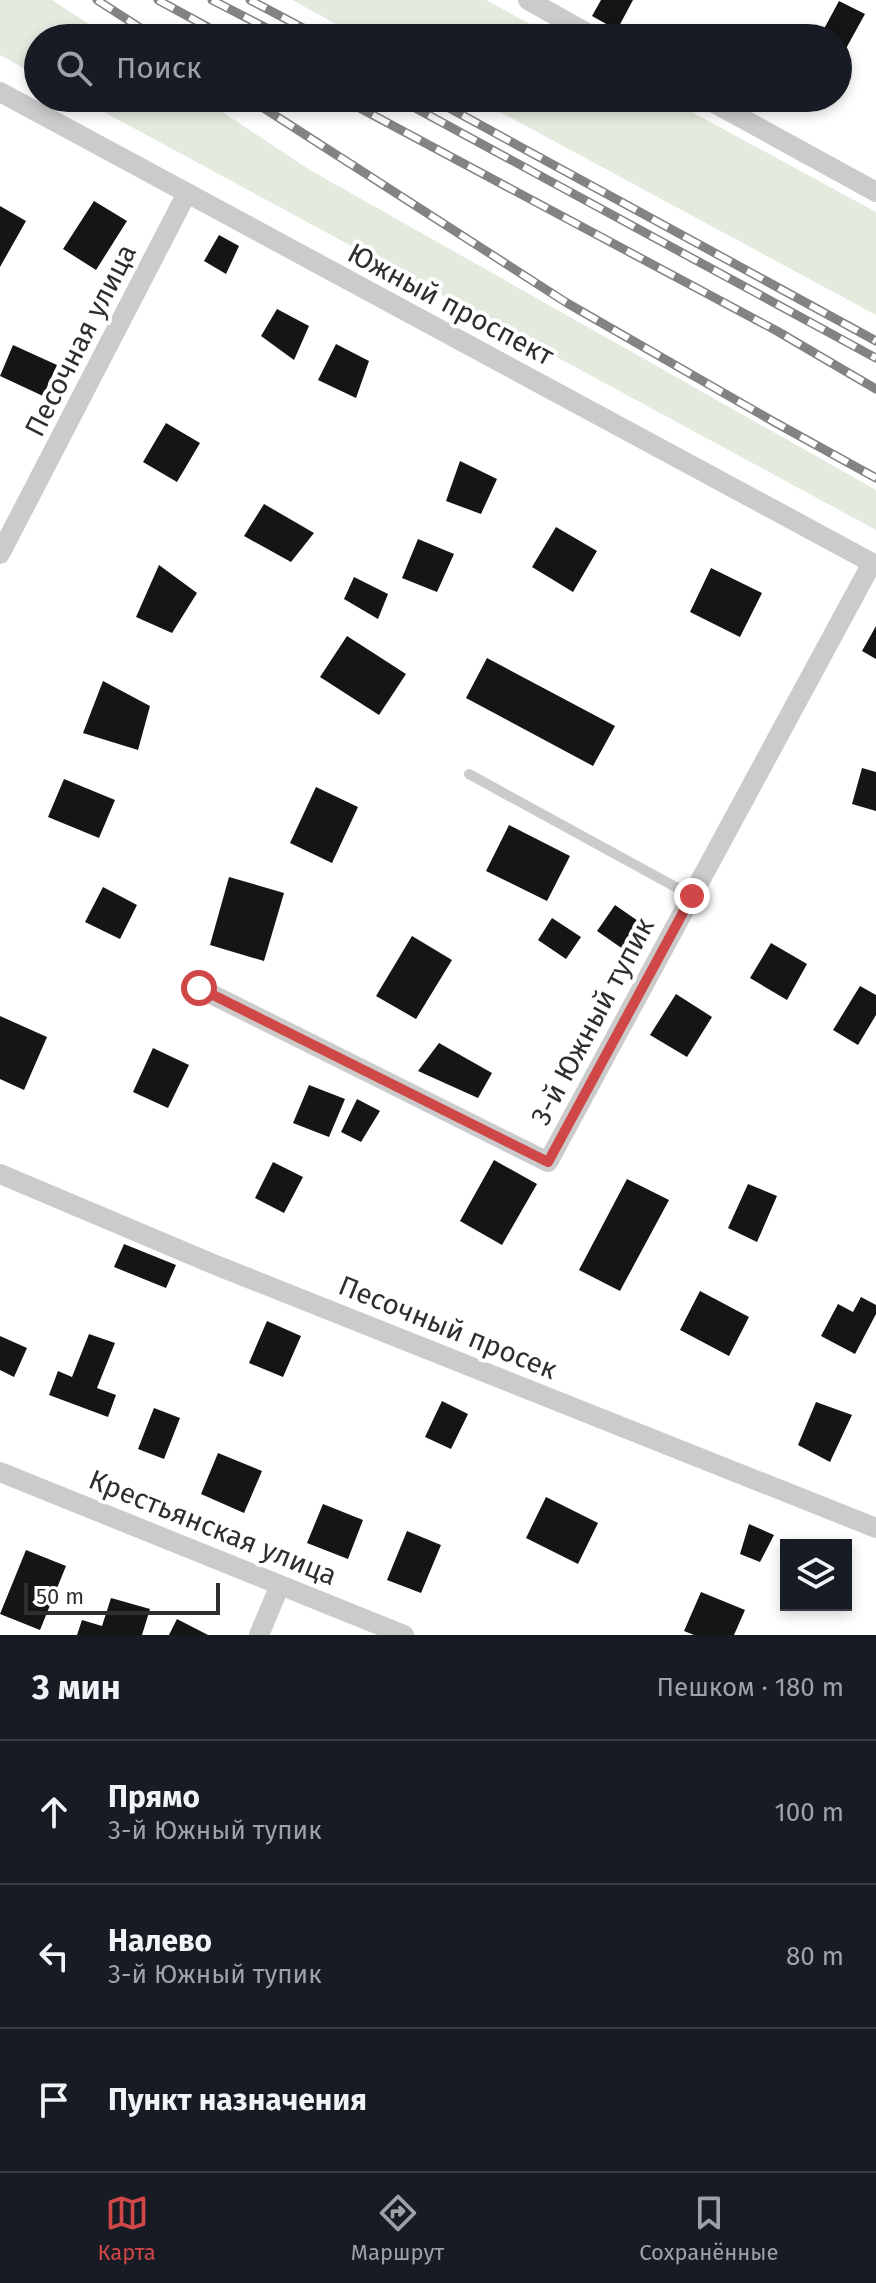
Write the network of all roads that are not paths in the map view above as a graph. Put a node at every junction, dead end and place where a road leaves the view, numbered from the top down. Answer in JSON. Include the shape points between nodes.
{"nodes":[{"id":1,"x":528,"y":0,"type":"edge"},
{"id":2,"x":571,"y":24,"type":"edge"},
{"id":3,"x":0,"y":92,"type":"edge"},
{"id":4,"x":24,"y":105,"type":"edge"},
{"id":5,"x":37,"y":112,"type":"edge"},
{"id":6,"x":730,"y":112,"type":"edge"},
{"id":7,"x":876,"y":192,"type":"edge"},
{"id":8,"x":187,"y":193,"type":"junction"},
{"id":9,"x":0,"y":554,"type":"edge"},
{"id":10,"x":874,"y":564,"type":"edge"},
{"id":11,"x":469,"y":774,"type":"dead end"},
{"id":12,"x":692,"y":896,"type":"junction"},
{"id":13,"x":199,"y":988,"type":"dead end"},
{"id":14,"x":0,"y":1174,"type":"edge"},
{"id":15,"x":0,"y":1472,"type":"edge"},
{"id":16,"x":876,"y":1528,"type":"edge"},
{"id":17,"x":280,"y":1585,"type":"junction"},
{"id":18,"x":259,"y":1635,"type":"edge"},
{"id":19,"x":404,"y":1635,"type":"edge"}],
"edges":[{"from":1,"to":2,"type":"street"},
{"from":3,"to":4,"type":"street","name":"Южный проспект"},
{"from":5,"to":8,"type":"street","name":"Южный проспект"},
{"from":6,"to":7,"type":"street"},
{"from":8,"to":9,"type":"street","name":"Песочная улица"},
{"from":8,"to":10,"type":"street","name":"Южный проспект"},
{"from":10,"to":12,"type":"street","name":"3-й Южный тупик"},
{"from":11,"to":12,"type":"lane"},
{"from":12,"to":13,"type":"street","name":"3-й Южный тупик","via":[[548,1162]]},
{"from":14,"to":16,"type":"street","name":"Песочный просек"},
{"from":15,"to":17,"type":"street","name":"Крестьянская улица"},
{"from":17,"to":18,"type":"street"},
{"from":17,"to":19,"type":"street","name":"Крестьянская улица"}]}
